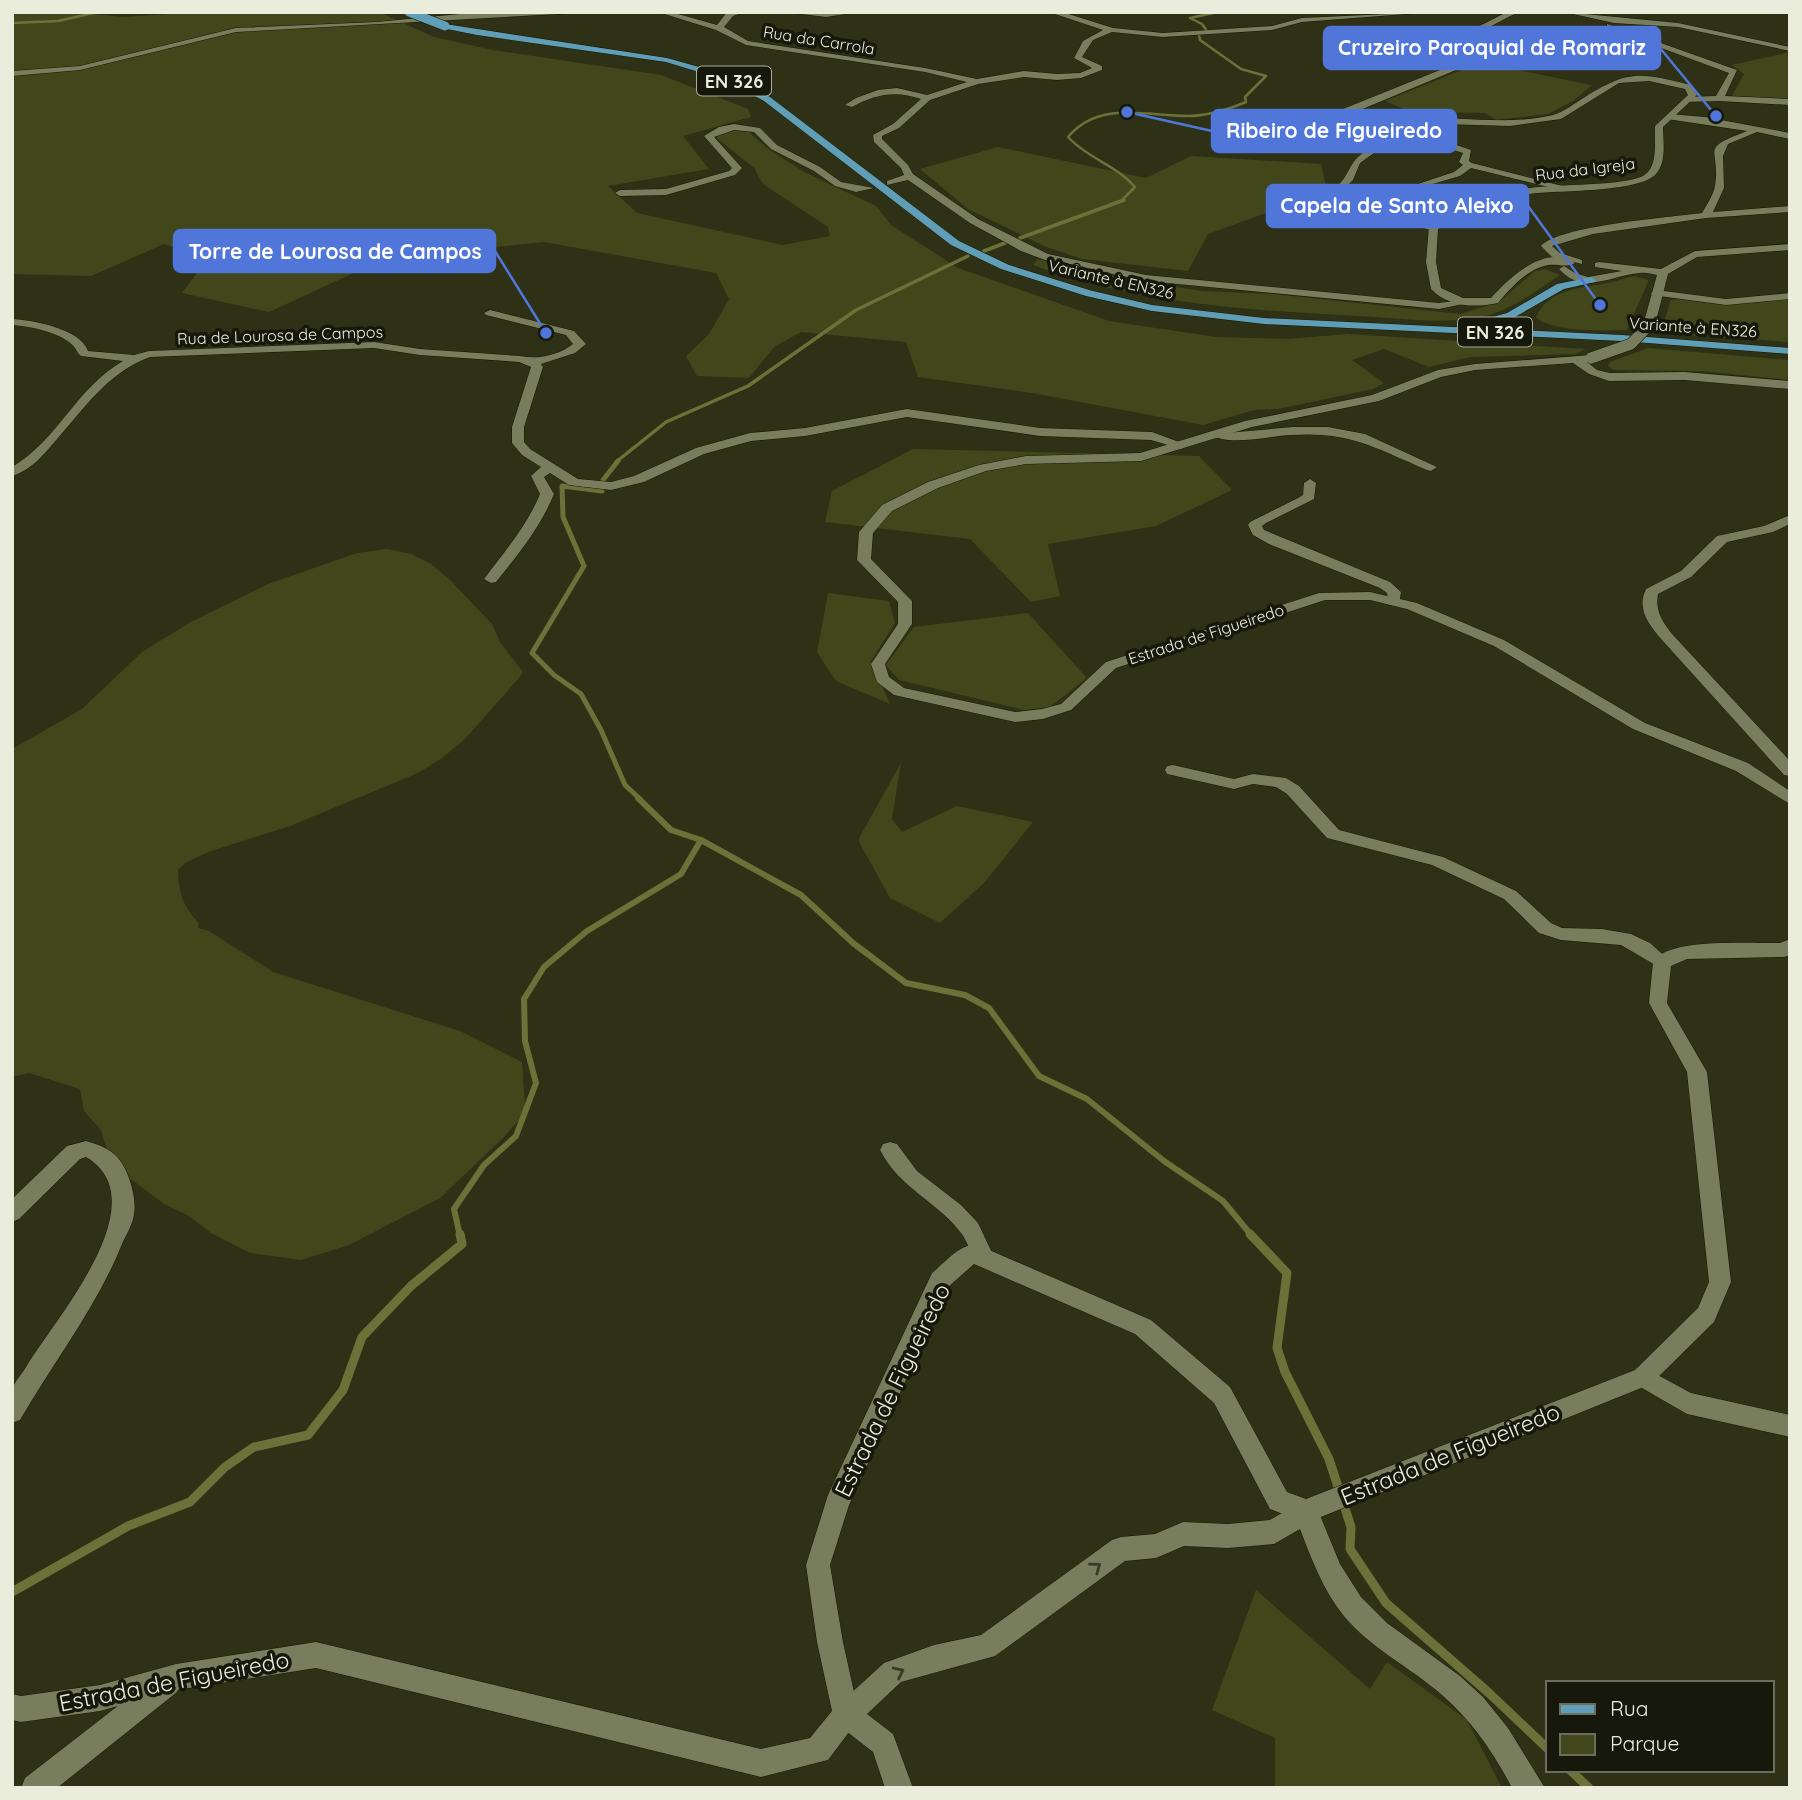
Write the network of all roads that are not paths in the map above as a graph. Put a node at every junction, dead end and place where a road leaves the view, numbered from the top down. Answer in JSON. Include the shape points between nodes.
{"nodes":[{"id":1,"x":409,"y":12,"type":"edge"},
{"id":2,"x":590,"y":12,"type":"edge"},
{"id":3,"x":662,"y":12,"type":"edge"},
{"id":4,"x":740,"y":12,"type":"edge"},
{"id":5,"x":789,"y":12,"type":"edge"},
{"id":6,"x":853,"y":12,"type":"edge"},
{"id":7,"x":1053,"y":12,"type":"edge"},
{"id":8,"x":1427,"y":12,"type":"edge"},
{"id":9,"x":1497,"y":12,"type":"edge"},
{"id":10,"x":1568,"y":12,"type":"edge"},
{"id":11,"x":1512,"y":13,"type":"edge"},
{"id":12,"x":1595,"y":18,"type":"junction"},
{"id":13,"x":719,"y":27,"type":"junction"},
{"id":14,"x":1112,"y":30,"type":"junction"},
{"id":15,"x":1790,"y":49,"type":"edge"},
{"id":16,"x":12,"y":74,"type":"edge"},
{"id":17,"x":977,"y":82,"type":"junction"},
{"id":18,"x":927,"y":98,"type":"junction"},
{"id":19,"x":1718,"y":99,"type":"junction"},
{"id":20,"x":1687,"y":100,"type":"junction"},
{"id":21,"x":1790,"y":102,"type":"edge"},
{"id":22,"x":849,"y":105,"type":"dead end"},
{"id":23,"x":1670,"y":117,"type":"junction"},
{"id":24,"x":1432,"y":120,"type":"junction"},
{"id":25,"x":1350,"y":125,"type":"junction"},
{"id":26,"x":1756,"y":129,"type":"junction"},
{"id":27,"x":1790,"y":136,"type":"edge"},
{"id":28,"x":1390,"y":137,"type":"junction"},
{"id":29,"x":1374,"y":149,"type":"junction"},
{"id":30,"x":1469,"y":165,"type":"junction"},
{"id":31,"x":909,"y":176,"type":"junction"},
{"id":32,"x":890,"y":183,"type":"dead end"},
{"id":33,"x":869,"y":188,"type":"dead end"},
{"id":34,"x":1564,"y":188,"type":"junction"},
{"id":35,"x":1432,"y":190,"type":"dead end"},
{"id":36,"x":620,"y":193,"type":"dead end"},
{"id":37,"x":1790,"y":209,"type":"edge"},
{"id":38,"x":1706,"y":215,"type":"junction"},
{"id":39,"x":1433,"y":229,"type":"junction"},
{"id":40,"x":1546,"y":246,"type":"junction"},
{"id":41,"x":1790,"y":247,"type":"edge"},
{"id":42,"x":1549,"y":263,"type":"junction"},
{"id":43,"x":1599,"y":265,"type":"junction"},
{"id":44,"x":1570,"y":267,"type":"junction"},
{"id":45,"x":1634,"y":271,"type":"junction"},
{"id":46,"x":1663,"y":272,"type":"junction"},
{"id":47,"x":1608,"y":275,"type":"junction"},
{"id":48,"x":1591,"y":280,"type":"junction"},
{"id":49,"x":1561,"y":286,"type":"junction"},
{"id":50,"x":1656,"y":293,"type":"junction"},
{"id":51,"x":1790,"y":296,"type":"edge"},
{"id":52,"x":1539,"y":299,"type":"junction"},
{"id":53,"x":1463,"y":303,"type":"junction"},
{"id":54,"x":490,"y":313,"type":"dead end"},
{"id":55,"x":12,"y":322,"type":"edge"},
{"id":56,"x":1368,"y":327,"type":"junction"},
{"id":57,"x":1622,"y":338,"type":"junction"},
{"id":58,"x":1790,"y":351,"type":"edge"},
{"id":59,"x":135,"y":358,"type":"junction"},
{"id":60,"x":1577,"y":360,"type":"junction"},
{"id":61,"x":534,"y":363,"type":"junction"},
{"id":62,"x":1489,"y":366,"type":"junction"},
{"id":63,"x":1609,"y":377,"type":"junction"},
{"id":64,"x":1790,"y":385,"type":"edge"},
{"id":65,"x":1217,"y":433,"type":"junction"},
{"id":66,"x":1181,"y":445,"type":"junction"},
{"id":67,"x":550,"y":467,"type":"junction"},
{"id":68,"x":1431,"y":467,"type":"dead end"},
{"id":69,"x":12,"y":472,"type":"edge"},
{"id":70,"x":1310,"y":483,"type":"dead end"},
{"id":71,"x":1790,"y":519,"type":"edge"},
{"id":72,"x":491,"y":579,"type":"dead end"},
{"id":73,"x":1394,"y":602,"type":"junction"},
{"id":74,"x":1173,"y":770,"type":"dead end"},
{"id":75,"x":1790,"y":771,"type":"edge"},
{"id":76,"x":1790,"y":799,"type":"edge"},
{"id":77,"x":1790,"y":945,"type":"edge"},
{"id":78,"x":1662,"y":962,"type":"junction"},
{"id":79,"x":890,"y":1150,"type":"dead end"},
{"id":80,"x":12,"y":1213,"type":"edge"},
{"id":81,"x":983,"y":1257,"type":"junction"},
{"id":82,"x":1643,"y":1377,"type":"junction"},
{"id":83,"x":12,"y":1412,"type":"edge"},
{"id":84,"x":1790,"y":1426,"type":"edge"},
{"id":85,"x":1315,"y":1507,"type":"junction"},
{"id":86,"x":176,"y":1677,"type":"junction"},
{"id":87,"x":12,"y":1707,"type":"edge"},
{"id":88,"x":846,"y":1714,"type":"junction"},
{"id":89,"x":35,"y":1788,"type":"edge"},
{"id":90,"x":899,"y":1788,"type":"edge"},
{"id":91,"x":1531,"y":1788,"type":"edge"}],
"edges":[{"from":1,"to":56,"type":"main road","name":"Variante à EN326","number":"EN 326","bridge":true,"via":[[477,33],[667,60],[728,78],[766,99],[946,237],[1042,280],[1178,311]]},
{"from":2,"to":16,"type":"street","via":[[236,30],[80,68]]},
{"from":3,"to":13,"type":"street","name":"Rua da Carrola"},
{"from":4,"to":13,"type":"street"},
{"from":5,"to":6,"type":"street"},
{"from":7,"to":14,"type":"street"},
{"from":8,"to":14,"type":"street","via":[[1302,20],[1224,32],[1163,35]]},
{"from":9,"to":11,"type":"street"},
{"from":10,"to":12,"type":"street"},
{"from":11,"to":25,"type":"street","via":[[1475,29],[1453,68],[1335,119]]},
{"from":12,"to":15,"type":"street","via":[[1678,25]]},
{"from":12,"to":19,"type":"street","via":[[1734,72]]},
{"from":13,"to":17,"type":"street","name":"Rua da Carrola","via":[[746,43]]},
{"from":14,"to":17,"type":"street","via":[[1096,34],[1079,52],[1078,58],[1099,68],[1093,72],[1057,77],[1024,74]]},
{"from":17,"to":18,"type":"street"},
{"from":18,"to":22,"type":"street","via":[[886,89]]},
{"from":18,"to":31,"type":"street","via":[[878,135],[877,141],[905,166]]},
{"from":19,"to":20,"type":"street"},
{"from":19,"to":21,"type":"street"},
{"from":20,"to":23,"type":"street","name":"Rua da Igreja"},
{"from":20,"to":24,"type":"street","via":[[1693,95],[1688,87],[1649,78],[1630,79],[1618,81],[1558,117],[1510,123]]},
{"from":23,"to":26,"type":"street"},
{"from":23,"to":34,"type":"street","name":"Rua da Igreja","via":[[1659,126],[1658,163],[1646,178]]},
{"from":24,"to":25,"type":"street"},
{"from":24,"to":28,"type":"street","via":[[1412,124]]},
{"from":25,"to":29,"type":"street","via":[[1339,142],[1347,148]]},
{"from":26,"to":27,"type":"street"},
{"from":26,"to":38,"type":"street","via":[[1726,141],[1719,149],[1720,183]]},
{"from":28,"to":29,"type":"street"},
{"from":28,"to":30,"type":"street","via":[[1449,144],[1468,152],[1464,162]]},
{"from":29,"to":39,"type":"street","via":[[1356,162],[1322,214],[1340,209],[1396,208],[1401,210],[1402,221]]},
{"from":30,"to":34,"type":"street"},
{"from":30,"to":35,"type":"street","via":[[1457,174],[1420,185]]},
{"from":31,"to":32,"type":"street"},
{"from":31,"to":53,"type":"street","via":[[1025,249],[1085,267],[1218,287],[1439,306]]},
{"from":33,"to":36,"type":"street","via":[[844,187],[774,147],[757,130],[734,127],[709,136],[734,162],[737,168],[732,173],[666,192]]},
{"from":34,"to":39,"type":"street","name":"Rua da Igreja","via":[[1492,199]]},
{"from":37,"to":38,"type":"street"},
{"from":38,"to":40,"type":"street","via":[[1593,231]]},
{"from":39,"to":53,"type":"street","via":[[1431,262],[1436,289]]},
{"from":40,"to":42,"type":"street"},
{"from":40,"to":44,"type":"street"},
{"from":41,"to":46,"type":"street","via":[[1695,254]]},
{"from":42,"to":44,"type":"street"},
{"from":42,"to":53,"type":"street","via":[[1529,267],[1493,301]]},
{"from":43,"to":44,"type":"street"},
{"from":43,"to":45,"type":"street"},
{"from":43,"to":47,"type":"street"},
{"from":44,"to":48,"type":"street"},
{"from":44,"to":49,"type":"main road"},
{"from":45,"to":46,"type":"street"},
{"from":45,"to":47,"type":"street"},
{"from":46,"to":50,"type":"street","name":"Estrada de Figueiredo"},
{"from":47,"to":48,"type":"street"},
{"from":48,"to":49,"type":"main road"},
{"from":49,"to":52,"type":"main road"},
{"from":50,"to":51,"type":"street","via":[[1726,302]]},
{"from":50,"to":60,"type":"street","name":"Estrada de Figueiredo","bridge":true,"via":[[1649,325],[1637,341]]},
{"from":52,"to":56,"type":"main road","via":[[1511,315],[1479,323]]},
{"from":52,"to":57,"type":"main road","via":[[1531,319],[1556,329]]},
{"from":54,"to":61,"type":"street","via":[[570,333],[580,344]]},
{"from":55,"to":59,"type":"street","via":[[50,327],[81,346],[85,354]]},
{"from":56,"to":57,"type":"main road","name":"Variante à EN326","number":"EN 326"},
{"from":57,"to":58,"type":"main road","name":"Variante à EN326","number":"EN 326"},
{"from":59,"to":61,"type":"street","name":"Rua de Lourosa de Campos","via":[[374,345]]},
{"from":59,"to":69,"type":"street","name":"Rua de Lourosa de Campos","via":[[111,372],[33,459]]},
{"from":60,"to":62,"type":"street","name":"Estrada de Figueiredo"},
{"from":60,"to":63,"type":"street"},
{"from":61,"to":67,"type":"street","via":[[537,367],[518,427],[518,443]]},
{"from":62,"to":63,"type":"street"},
{"from":62,"to":65,"type":"street","name":"Estrada de Figueiredo","via":[[1438,374],[1375,398]]},
{"from":63,"to":64,"type":"street","via":[[1685,376]]},
{"from":65,"to":66,"type":"street","name":"Estrada de Figueiredo"},
{"from":65,"to":68,"type":"street","via":[[1225,437],[1290,431],[1346,433]]},
{"from":66,"to":67,"type":"street","via":[[1152,436],[1051,433],[907,413],[738,440],[611,486],[574,482]]},
{"from":66,"to":73,"type":"street","name":"Estrada de Figueiredo","via":[[1141,457],[1026,460],[983,468],[933,485],[887,508],[866,532],[864,560],[905,601],[905,624],[878,664],[882,679],[899,692],[1015,717],[1043,714],[1066,707],[1111,665],[1324,596],[1370,596]]},
{"from":67,"to":72,"type":"street","via":[[537,476],[547,494],[541,509]]},
{"from":70,"to":73,"type":"street","via":[[1310,496],[1262,519],[1255,525],[1258,532],[1385,585],[1394,592]]},
{"from":71,"to":75,"type":"street","via":[[1722,539],[1693,569],[1651,592],[1648,603],[1649,614],[1667,637]]},
{"from":73,"to":76,"type":"street","name":"Estrada de Figueiredo","via":[[1499,643],[1639,726],[1742,767]]},
{"from":74,"to":78,"type":"street","via":[[1215,782],[1280,782],[1333,834],[1437,861],[1510,895],[1545,928],[1561,934],[1625,939]]},
{"from":77,"to":78,"type":"street","via":[[1784,950],[1685,952]]},
{"from":78,"to":82,"type":"street","name":"Estrada de Figueiredo","via":[[1658,1003],[1697,1072],[1720,1282],[1706,1315]]},
{"from":79,"to":81,"type":"street","via":[[910,1177],[971,1230]]},
{"from":80,"to":83,"type":"street","via":[[74,1152],[86,1149],[111,1164],[121,1186],[124,1214],[105,1261]]},
{"from":81,"to":85,"type":"street","via":[[1143,1327],[1222,1395],[1279,1501]]},
{"from":81,"to":88,"type":"street","name":"Estrada de Figueiredo","via":[[972,1253],[940,1280],[837,1503],[818,1565]]},
{"from":82,"to":84,"type":"street","via":[[1687,1402]]},
{"from":82,"to":85,"type":"street","name":"Estrada de Figueiredo"},
{"from":88,"to":85,"type":"street","name":"Estrada de Figueiredo","one_way":true,"via":[[894,1672],[986,1647],[1121,1549],[1156,1546],[1183,1534],[1274,1532]]},
{"from":85,"to":91,"type":"street","via":[[1323,1557],[1352,1606],[1399,1650],[1463,1695],[1500,1736]]},
{"from":86,"to":87,"type":"street","name":"Estrada de Figueiredo","via":[[100,1698]]},
{"from":86,"to":88,"type":"street","name":"Estrada de Figueiredo","via":[[316,1655],[761,1763],[818,1750]]},
{"from":86,"to":89,"type":"street"},
{"from":88,"to":90,"type":"street","via":[[884,1743]]}]}
